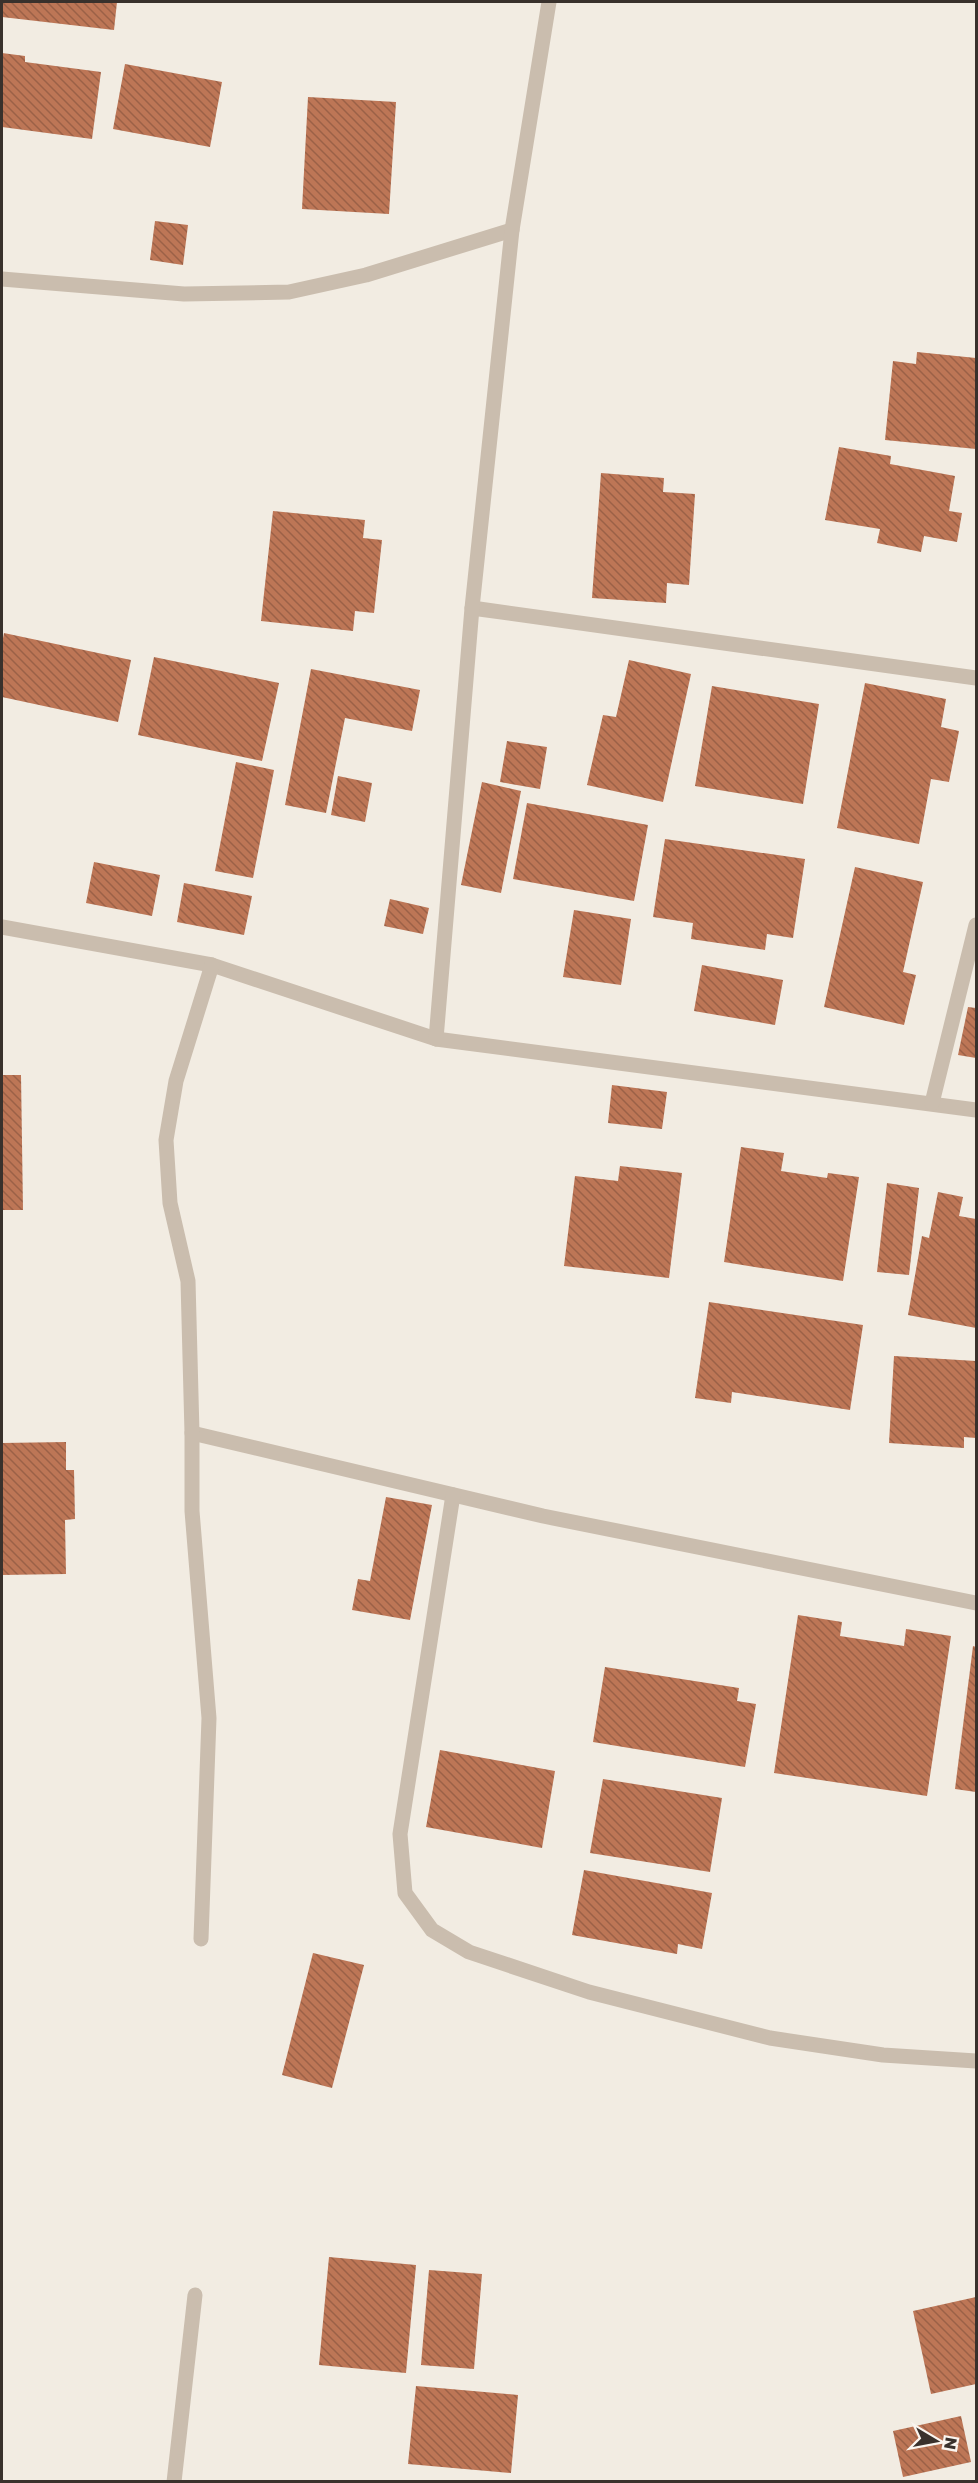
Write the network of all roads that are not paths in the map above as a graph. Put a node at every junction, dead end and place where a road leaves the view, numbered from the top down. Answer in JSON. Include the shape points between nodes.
{"nodes":[{"id":1,"x":549,"y":2,"type":"edge"},
{"id":2,"x":512,"y":230,"type":"junction"},
{"id":3,"x":2,"y":279,"type":"edge"},
{"id":4,"x":472,"y":608,"type":"junction"},
{"id":5,"x":976,"y":678,"type":"edge"},
{"id":6,"x":976,"y":925,"type":"edge"},
{"id":7,"x":2,"y":927,"type":"edge"},
{"id":8,"x":212,"y":965,"type":"junction"},
{"id":9,"x":436,"y":1039,"type":"junction"},
{"id":10,"x":932,"y":1103,"type":"junction"},
{"id":11,"x":976,"y":1110,"type":"edge"},
{"id":12,"x":192,"y":1433,"type":"junction"},
{"id":13,"x":453,"y":1495,"type":"junction"},
{"id":14,"x":976,"y":1603,"type":"edge"},
{"id":15,"x":201,"y":1939,"type":"dead end"},
{"id":16,"x":976,"y":2061,"type":"edge"},
{"id":17,"x":195,"y":2295,"type":"dead end"},
{"id":18,"x":174,"y":2481,"type":"edge"}],
"edges":[{"from":1,"to":2,"type":"street"},
{"from":2,"to":3,"type":"street","via":[[366,275],[289,292],[184,294]]},
{"from":2,"to":4,"type":"street"},
{"from":4,"to":5,"type":"street"},
{"from":4,"to":9,"type":"street"},
{"from":6,"to":10,"type":"street"},
{"from":7,"to":8,"type":"street"},
{"from":8,"to":9,"type":"street"},
{"from":8,"to":12,"type":"street","via":[[176,1081],[166,1140],[171,1203],[188,1281]]},
{"from":9,"to":10,"type":"street"},
{"from":10,"to":11,"type":"street"},
{"from":12,"to":13,"type":"street"},
{"from":12,"to":15,"type":"street","via":[[192,1511],[209,1718]]},
{"from":13,"to":14,"type":"street"},
{"from":13,"to":16,"type":"street","via":[[400,1834],[405,1893],[432,1930],[469,1952],[589,1992],[770,2038],[883,2055]]},
{"from":17,"to":18,"type":"street"}]}
